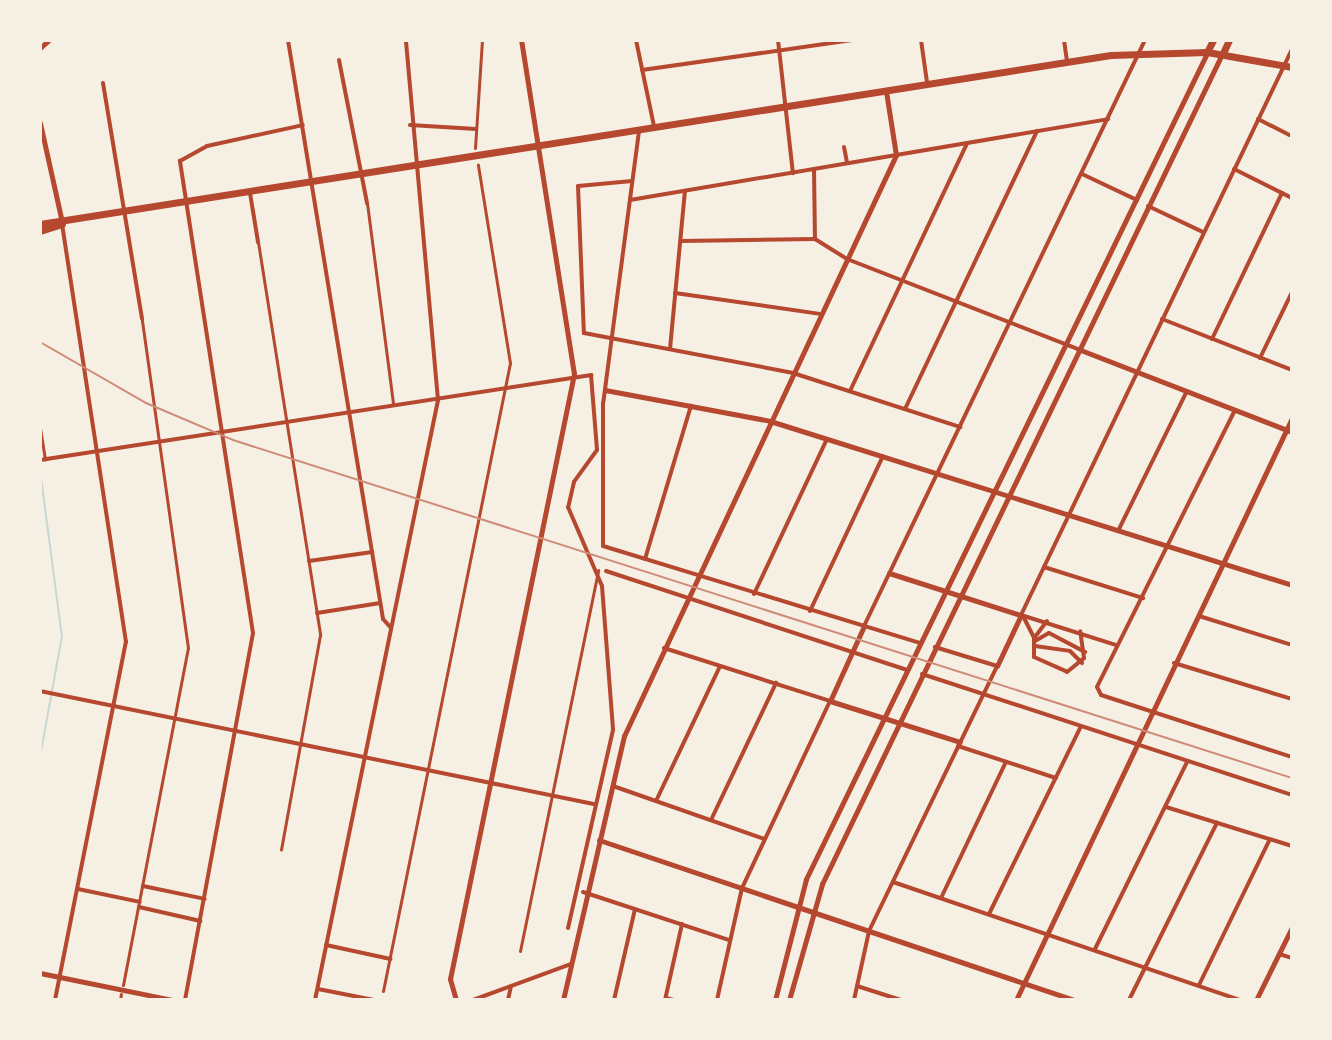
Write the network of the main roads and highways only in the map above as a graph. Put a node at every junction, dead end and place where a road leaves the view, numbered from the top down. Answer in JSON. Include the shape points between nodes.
{"nodes":[{"id":1,"x":1213,"y":40,"type":"edge"},
{"id":2,"x":1229,"y":40,"type":"edge"},
{"id":3,"x":1207,"y":52,"type":"junction"},
{"id":4,"x":1223,"y":53,"type":"junction"},
{"id":5,"x":1288,"y":66,"type":"edge"},
{"id":6,"x":40,"y":224,"type":"edge"},
{"id":7,"x":62,"y":224,"type":"junction"},
{"id":8,"x":40,"y":231,"type":"edge"}],
"edges":[{"from":1,"to":3,"type":"main road"},
{"from":2,"to":4,"type":"main road"},
{"from":3,"to":4,"type":"main road"},
{"from":3,"to":7,"type":"main road","via":[[1139,52],[1067,62]]},
{"from":4,"to":5,"type":"main road"},
{"from":6,"to":7,"type":"main road"},
{"from":7,"to":8,"type":"main road"}]}
